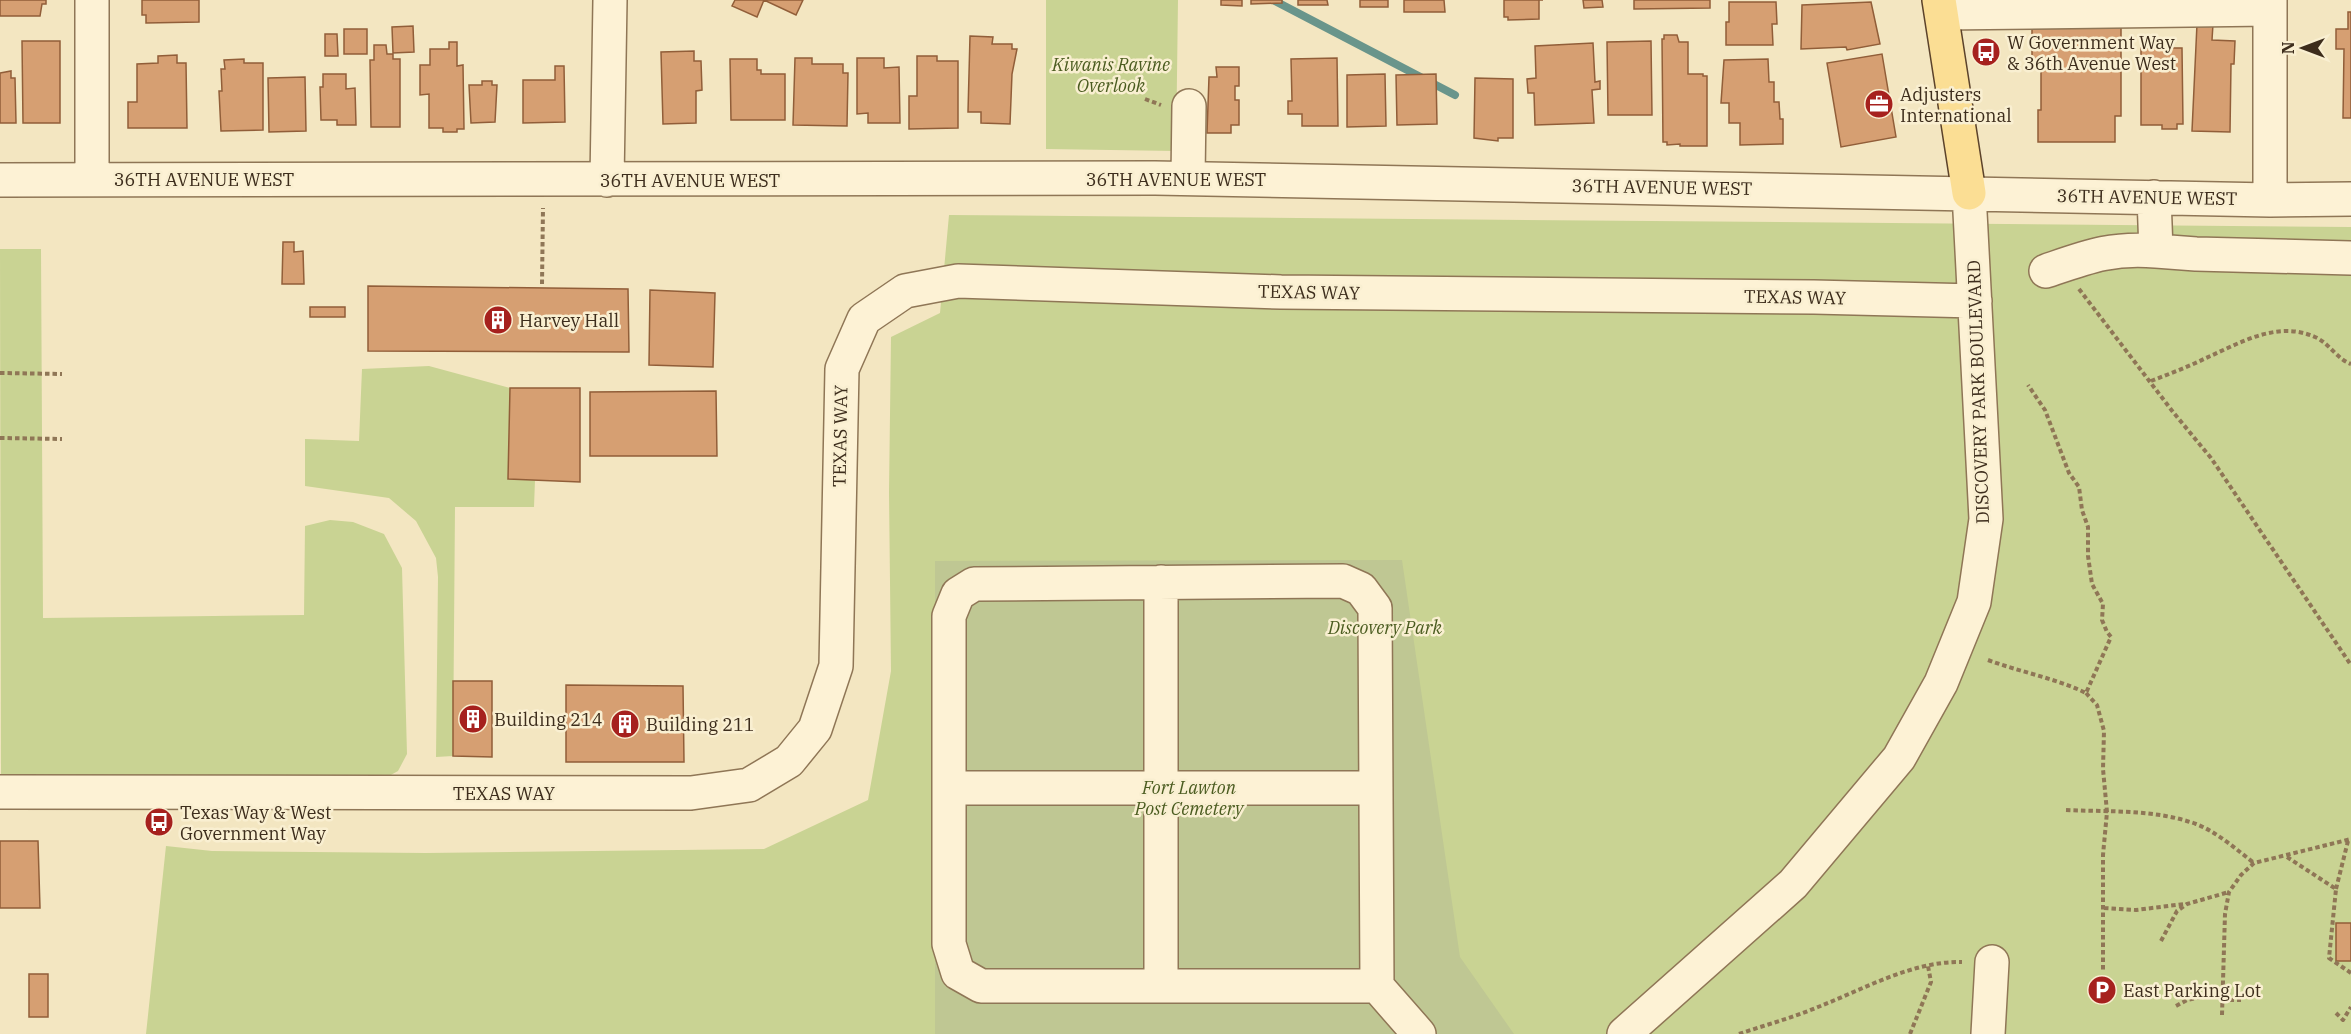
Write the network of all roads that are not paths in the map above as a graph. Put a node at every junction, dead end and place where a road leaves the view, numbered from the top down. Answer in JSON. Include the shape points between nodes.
{"nodes":[{"id":1,"x":92,"y":0,"type":"edge"},
{"id":2,"x":610,"y":0,"type":"edge"},
{"id":3,"x":2270,"y":5,"type":"edge"},
{"id":4,"x":1941,"y":6,"type":"edge"},
{"id":5,"x":1189,"y":106,"type":"dead end"},
{"id":6,"x":1188,"y":178,"type":"junction"},
{"id":7,"x":92,"y":179,"type":"junction"},
{"id":8,"x":0,"y":180,"type":"edge"},
{"id":9,"x":607,"y":180,"type":"junction"},
{"id":10,"x":1969,"y":193,"type":"junction"},
{"id":11,"x":2154,"y":197,"type":"junction"},
{"id":12,"x":2351,"y":199,"type":"edge"},
{"id":13,"x":2270,"y":200,"type":"junction"},
{"id":14,"x":2156,"y":251,"type":"junction"},
{"id":15,"x":2351,"y":258,"type":"edge"},
{"id":16,"x":2053,"y":269,"type":"road end"},
{"id":17,"x":1975,"y":301,"type":"junction"},
{"id":18,"x":1161,"y":582,"type":"junction"},
{"id":19,"x":950,"y":788,"type":"junction"},
{"id":20,"x":1161,"y":788,"type":"junction"},
{"id":21,"x":1376,"y":788,"type":"junction"},
{"id":22,"x":0,"y":792,"type":"edge"},
{"id":23,"x":1981,"y":962,"type":"road end"},
{"id":24,"x":1161,"y":986,"type":"junction"},
{"id":25,"x":1377,"y":986,"type":"junction"},
{"id":26,"x":1419,"y":1034,"type":"edge"},
{"id":27,"x":1624,"y":1034,"type":"edge"},
{"id":28,"x":1988,"y":1034,"type":"edge"}],
"edges":[{"from":1,"to":7,"type":"street"},
{"from":2,"to":9,"type":"street"},
{"from":3,"to":4,"type":"street"},
{"from":3,"to":13,"type":"street"},
{"from":4,"to":10,"type":"main road"},
{"from":5,"to":6,"type":"street"},
{"from":6,"to":9,"type":"street","name":"36TH AVENUE WEST"},
{"from":6,"to":10,"type":"street","name":"36TH AVENUE WEST"},
{"from":7,"to":8,"type":"street","name":"36TH AVENUE WEST"},
{"from":7,"to":9,"type":"street","name":"36TH AVENUE WEST"},
{"from":10,"to":11,"type":"street","name":"36TH AVENUE WEST"},
{"from":10,"to":17,"type":"street","name":"DISCOVERY PARK BOULEVARD"},
{"from":11,"to":13,"type":"street","name":"36TH AVENUE WEST"},
{"from":11,"to":14,"type":"street"},
{"from":12,"to":13,"type":"street","name":"36TH AVENUE WEST"},
{"from":14,"to":15,"type":"street"},
{"from":14,"to":16,"type":"street","via":[[2122,249]]},
{"from":17,"to":22,"type":"street","name":"TEXAS WAY","via":[[1281,292],[958,281],[905,291],[864,319],[842,369],[836,666],[815,729],[789,761],[749,785],[691,793]]},
{"from":17,"to":27,"type":"street","name":"DISCOVERY PARK BOULEVARD","via":[[1986,519],[1974,602],[1941,683],[1899,758],[1793,884]]},
{"from":18,"to":19,"type":"street","via":[[974,584],[958,594],[950,616]]},
{"from":18,"to":20,"type":"street"},
{"from":18,"to":21,"type":"street","via":[[1343,581],[1361,589],[1375,608]]},
{"from":19,"to":20,"type":"street"},
{"from":19,"to":24,"type":"street","via":[[950,944],[958,973],[981,986]]},
{"from":20,"to":21,"type":"street"},
{"from":20,"to":24,"type":"street"},
{"from":21,"to":25,"type":"street"},
{"from":23,"to":28,"type":"street"},
{"from":24,"to":25,"type":"street"},
{"from":25,"to":26,"type":"street"}]}
